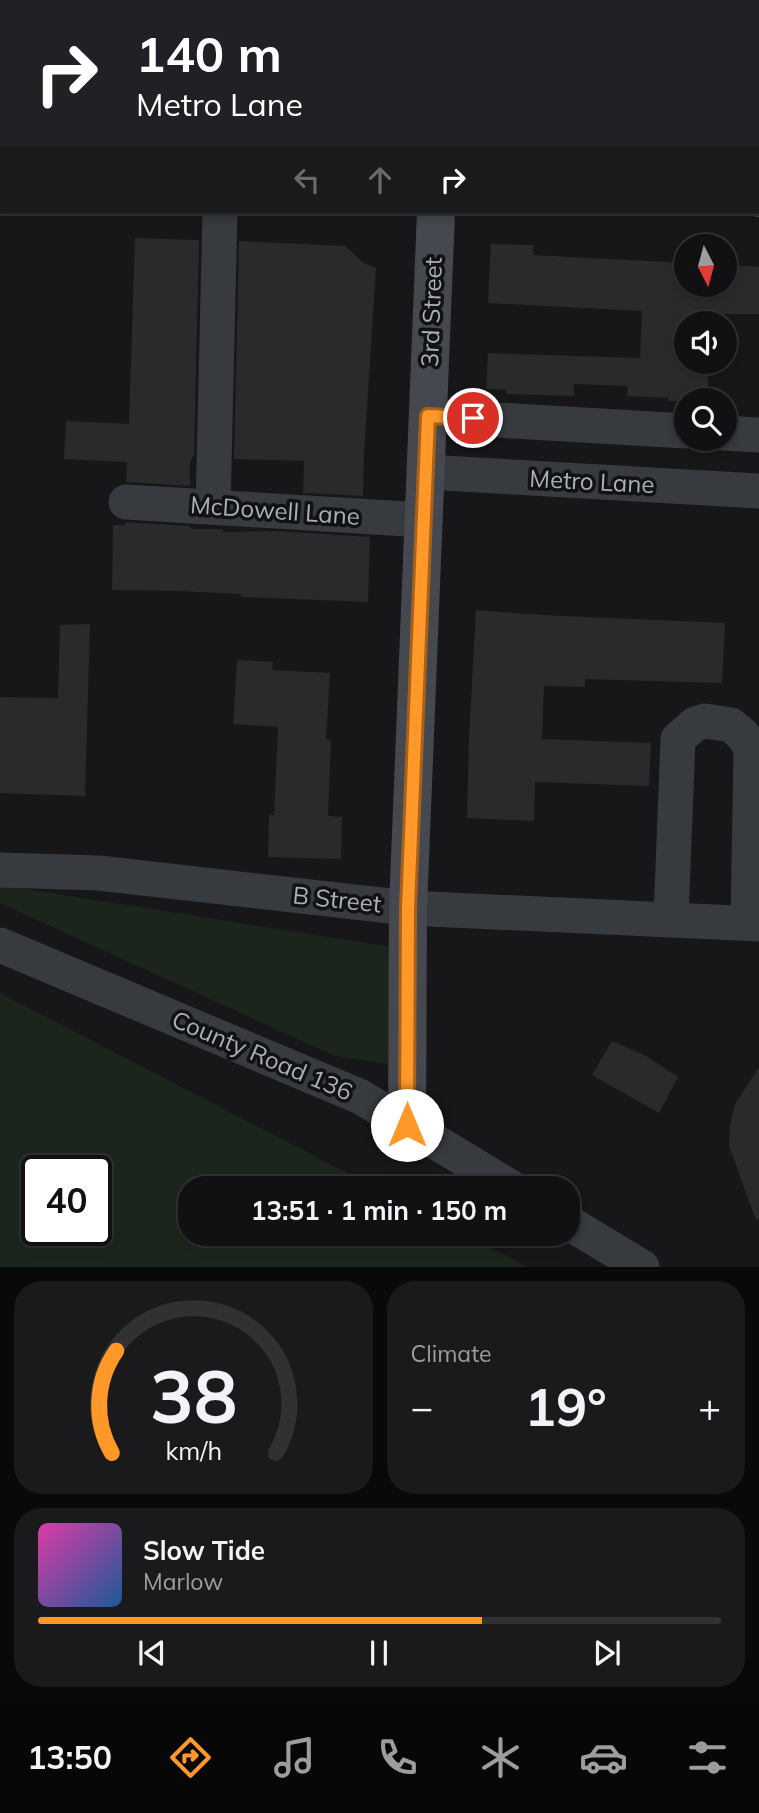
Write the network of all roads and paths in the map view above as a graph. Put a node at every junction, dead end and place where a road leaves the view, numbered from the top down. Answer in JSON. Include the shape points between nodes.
{"nodes":[{"id":1,"x":220,"y":214,"type":"edge"},
{"id":2,"x":436,"y":214,"type":"edge"},
{"id":3,"x":428,"y":416,"type":"junction"},
{"id":4,"x":674,"y":430,"type":"edge"},
{"id":5,"x":737,"y":434,"type":"edge"},
{"id":6,"x":759,"y":435,"type":"edge"},
{"id":7,"x":426,"y":472,"type":"junction"},
{"id":8,"x":759,"y":491,"type":"edge"},
{"id":9,"x":126,"y":502,"type":"dead end"},
{"id":10,"x":213,"y":507,"type":"junction"},
{"id":11,"x":424,"y":520,"type":"junction"},
{"id":12,"x":0,"y":870,"type":"edge"},
{"id":13,"x":408,"y":908,"type":"junction"},
{"id":14,"x":671,"y":918,"type":"junction"},
{"id":15,"x":753,"y":923,"type":"edge"},
{"id":16,"x":0,"y":945,"type":"edge"},
{"id":17,"x":407,"y":1125,"type":"junction"},
{"id":18,"x":492,"y":1176,"type":"edge"},
{"id":19,"x":580,"y":1230,"type":"edge"},
{"id":20,"x":642,"y":1267,"type":"edge"}],
"edges":[{"from":1,"to":10,"type":"street"},
{"from":2,"to":3,"type":"street","name":"3rd Street"},
{"from":3,"to":4,"type":"street"},
{"from":3,"to":7,"type":"street","name":"3rd Street"},
{"from":5,"to":6,"type":"street"},
{"from":7,"to":8,"type":"street","name":"Metro Lane"},
{"from":7,"to":11,"type":"street","name":"3rd Street"},
{"from":9,"to":10,"type":"street","name":"McDowell Lane"},
{"from":10,"to":11,"type":"street","name":"McDowell Lane"},
{"from":11,"to":13,"type":"street","name":"3rd Street"},
{"from":12,"to":13,"type":"street","name":"B Street","via":[[99,873]]},
{"from":13,"to":14,"type":"street","name":"B Street"},
{"from":13,"to":17,"type":"street","name":"3rd Street"},
{"from":14,"to":15,"type":"street","name":"B Street"},
{"from":14,"to":15,"type":"street","via":[[678,739],[695,724],[705,722],[731,725],[751,748]]},
{"from":16,"to":17,"type":"street","name":"County Road 136","via":[[361,1097]]},
{"from":17,"to":18,"type":"street","name":"County Road 136"},
{"from":19,"to":20,"type":"street"}]}
